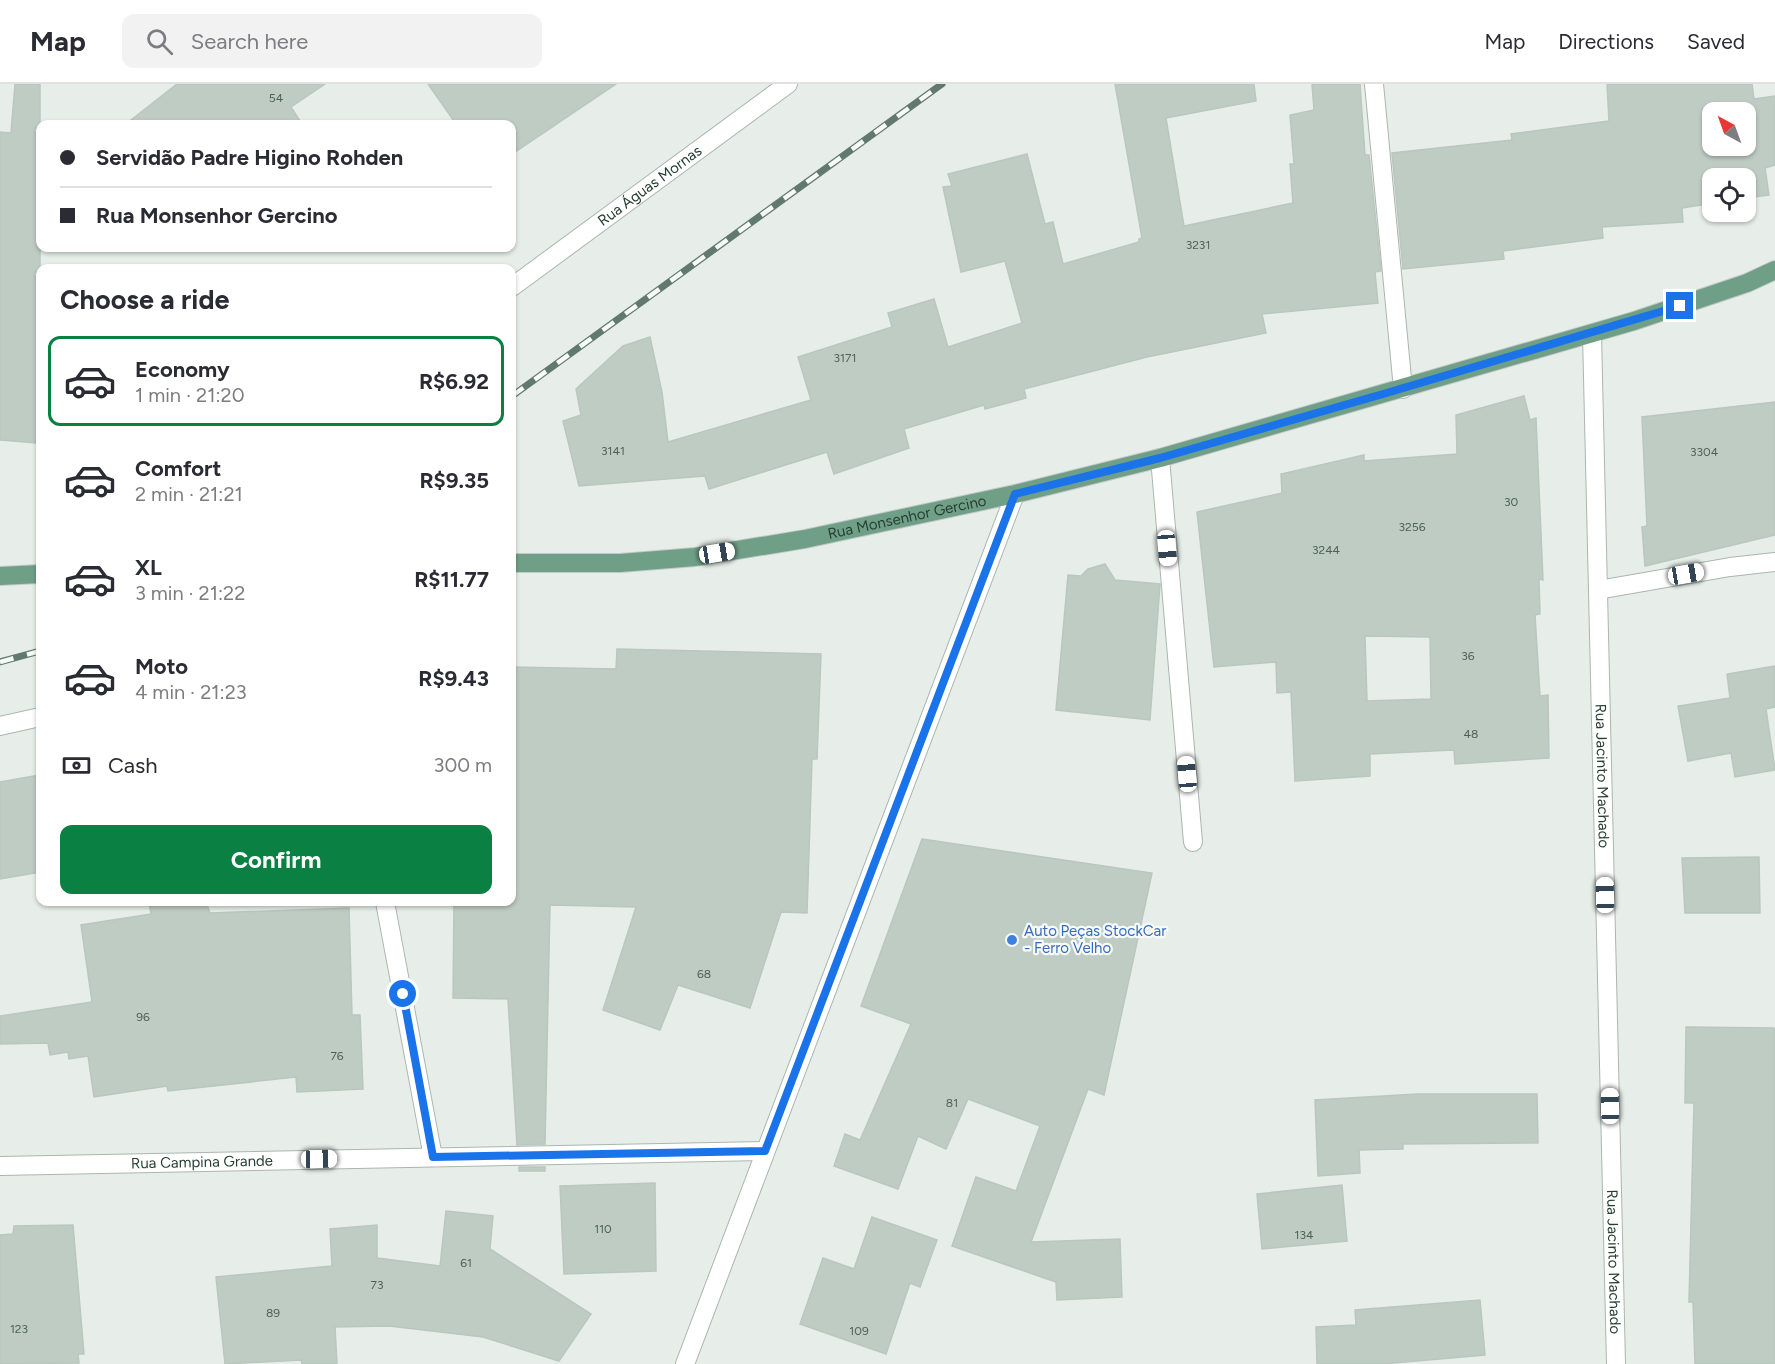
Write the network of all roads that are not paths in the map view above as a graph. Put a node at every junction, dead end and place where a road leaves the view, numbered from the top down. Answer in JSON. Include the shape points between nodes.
{"nodes":[{"id":1,"x":788,"y":84,"type":"edge"},
{"id":2,"x":1374,"y":84,"type":"edge"},
{"id":3,"x":1775,"y":270,"type":"edge"},
{"id":4,"x":516,"y":284,"type":"edge"},
{"id":5,"x":1592,"y":334,"type":"junction"},
{"id":6,"x":1403,"y":388,"type":"junction"},
{"id":7,"x":1160,"y":458,"type":"junction"},
{"id":8,"x":1015,"y":494,"type":"junction"},
{"id":9,"x":1775,"y":562,"type":"edge"},
{"id":10,"x":516,"y":563,"type":"edge"},
{"id":11,"x":36,"y":574,"type":"edge"},
{"id":12,"x":0,"y":576,"type":"edge"},
{"id":13,"x":1598,"y":590,"type":"junction"},
{"id":14,"x":36,"y":718,"type":"edge"},
{"id":15,"x":0,"y":726,"type":"edge"},
{"id":16,"x":1193,"y":842,"type":"dead end"},
{"id":17,"x":386,"y":906,"type":"edge"},
{"id":18,"x":765,"y":1151,"type":"junction"},
{"id":19,"x":433,"y":1157,"type":"junction"},
{"id":20,"x":0,"y":1166,"type":"edge"},
{"id":21,"x":685,"y":1364,"type":"edge"},
{"id":22,"x":1616,"y":1364,"type":"edge"}],
"edges":[{"from":1,"to":4,"type":"street","name":"Rua Águas Mornas"},
{"from":2,"to":6,"type":"street"},
{"from":3,"to":5,"type":"main road","name":"Rua Monsenhor Gercino","via":[[1747,283]]},
{"from":5,"to":6,"type":"main road","name":"Rua Monsenhor Gercino"},
{"from":5,"to":13,"type":"street","name":"Rua Jacinto Machado"},
{"from":6,"to":7,"type":"main road","name":"Rua Monsenhor Gercino"},
{"from":7,"to":8,"type":"main road","name":"Rua Monsenhor Gercino"},
{"from":7,"to":16,"type":"street"},
{"from":8,"to":10,"type":"main road","name":"Rua Monsenhor Gercino","via":[[805,539],[695,557],[620,563]]},
{"from":8,"to":18,"type":"street"},
{"from":9,"to":13,"type":"street"},
{"from":11,"to":12,"type":"main road"},
{"from":13,"to":22,"type":"street","name":"Rua Jacinto Machado"},
{"from":14,"to":15,"type":"street"},
{"from":17,"to":19,"type":"street"},
{"from":18,"to":19,"type":"street","name":"Rua Campina Grande"},
{"from":18,"to":21,"type":"street"},
{"from":19,"to":20,"type":"street","name":"Rua Campina Grande"}]}
